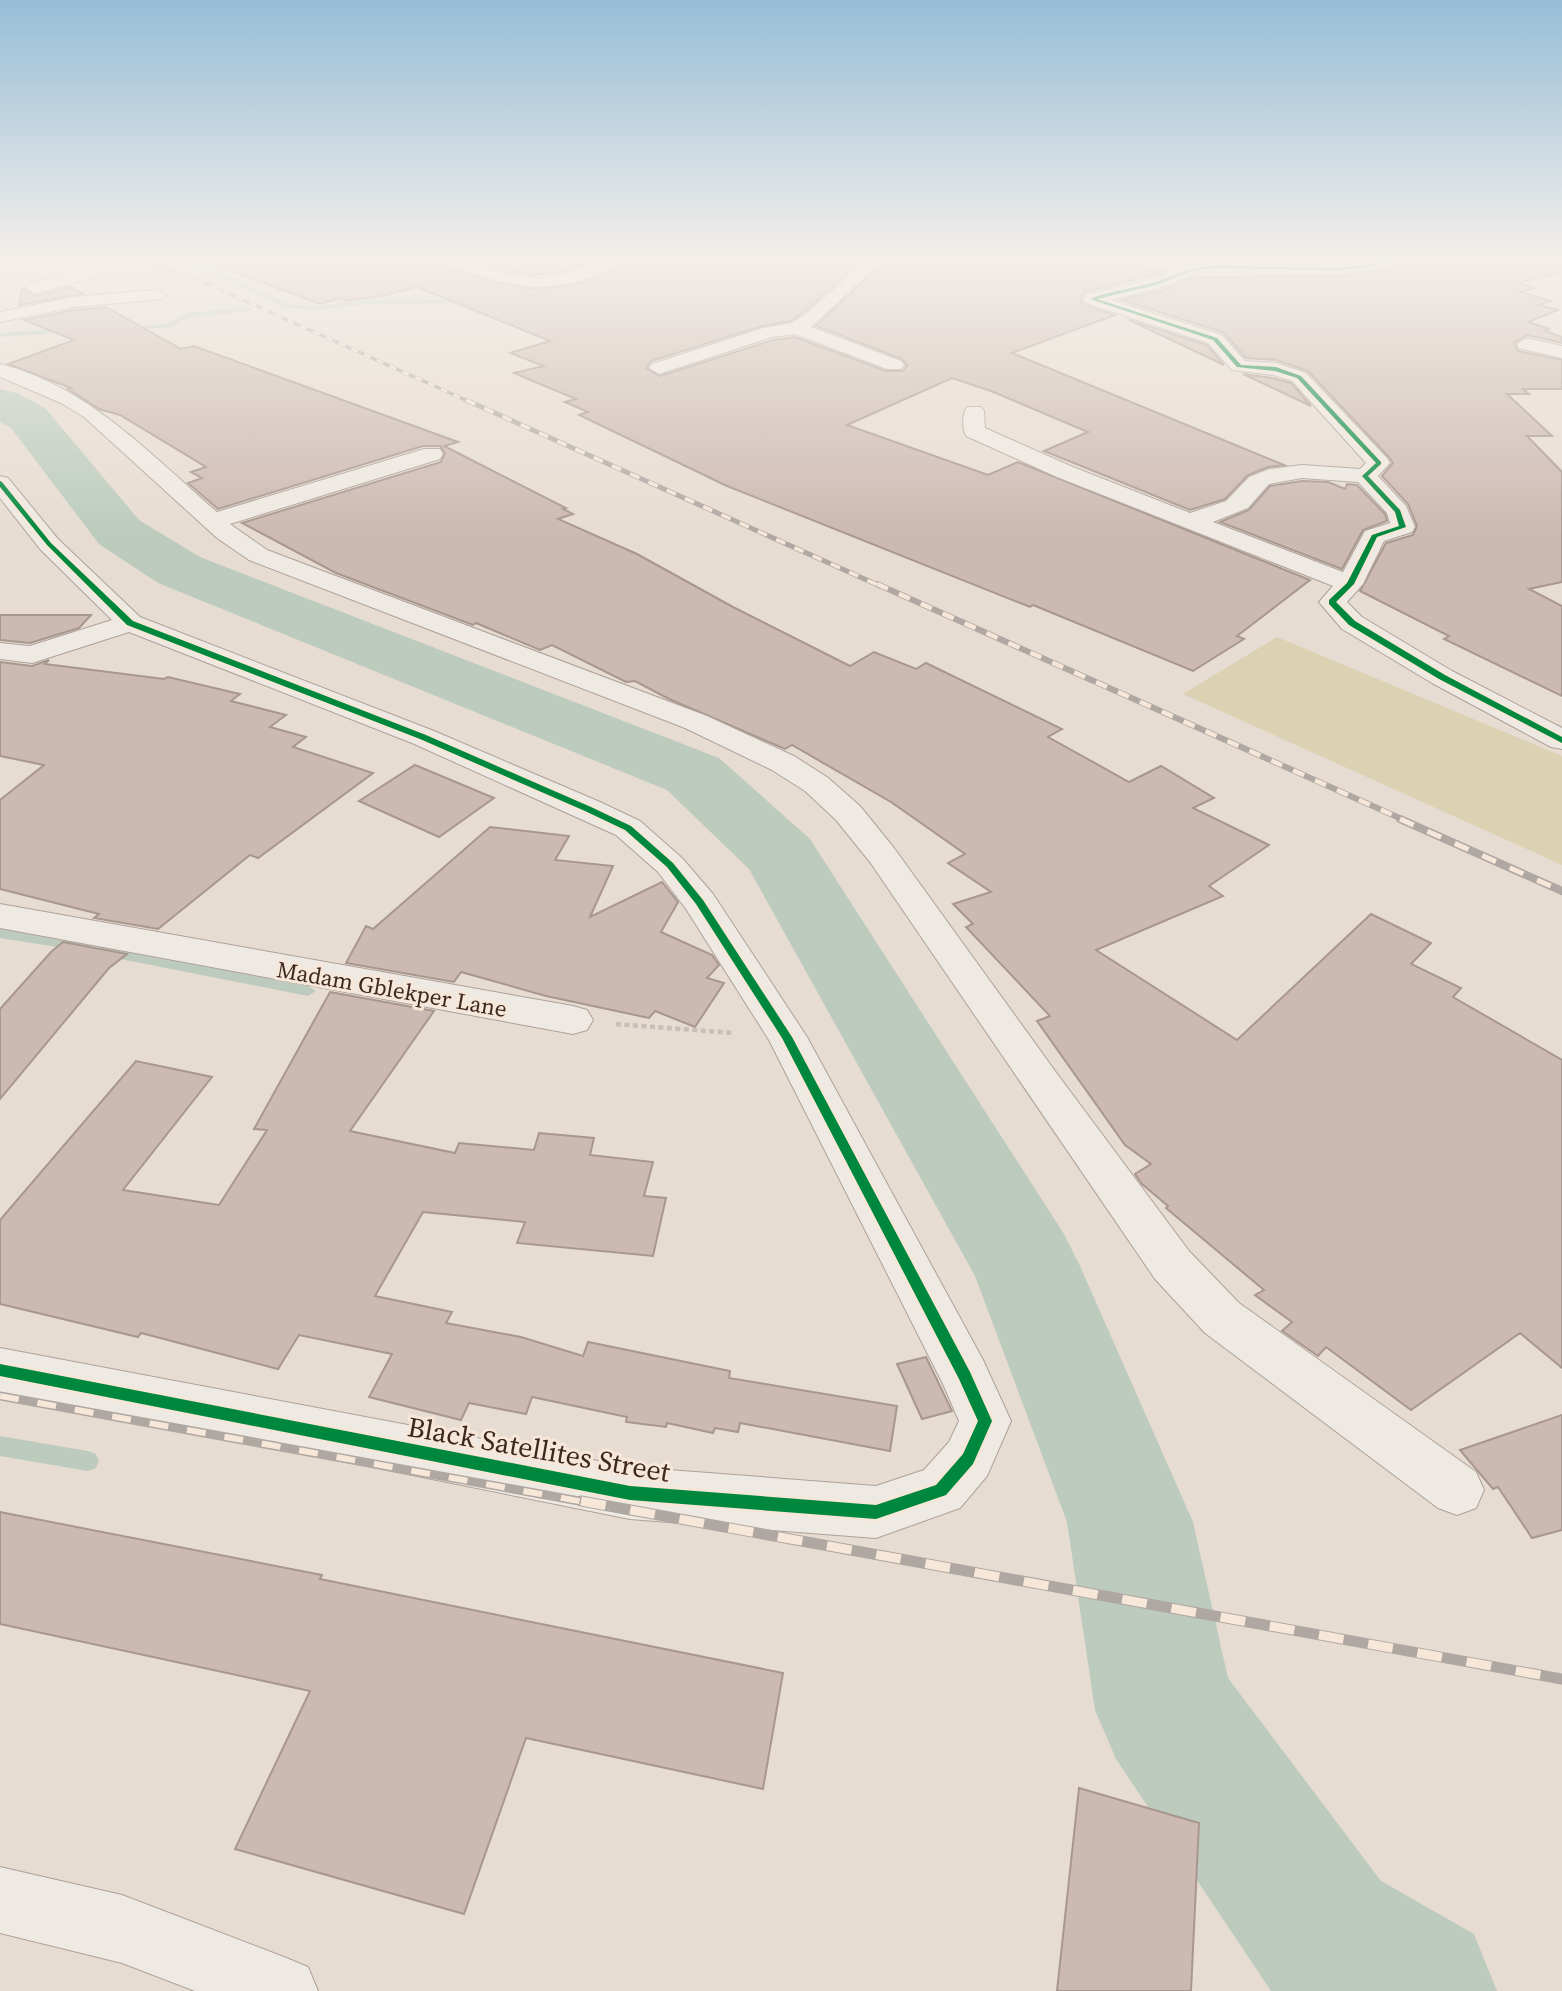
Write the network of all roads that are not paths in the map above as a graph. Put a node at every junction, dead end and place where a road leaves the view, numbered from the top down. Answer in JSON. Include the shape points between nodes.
{"nodes":[{"id":1,"x":714,"y":350,"type":"edge"},
{"id":2,"x":854,"y":350,"type":"edge"},
{"id":3,"x":1224,"y":350,"type":"edge"},
{"id":4,"x":894,"y":365,"type":"dead end"},
{"id":5,"x":659,"y":368,"type":"dead end"},
{"id":6,"x":0,"y":370,"type":"edge"},
{"id":7,"x":974,"y":411,"type":"dead end"},
{"id":8,"x":432,"y":454,"type":"dead end"},
{"id":9,"x":1365,"y":476,"type":"junction"},
{"id":10,"x":0,"y":483,"type":"edge"},
{"id":11,"x":1188,"y":520,"type":"junction"},
{"id":12,"x":214,"y":521,"type":"junction"},
{"id":13,"x":1350,"y":584,"type":"junction"},
{"id":14,"x":130,"y":623,"type":"junction"},
{"id":15,"x":0,"y":651,"type":"edge"},
{"id":16,"x":1562,"y":740,"type":"edge"},
{"id":17,"x":0,"y":916,"type":"edge"},
{"id":18,"x":573,"y":1020,"type":"road end"},
{"id":19,"x":0,"y":1370,"type":"edge"},
{"id":20,"x":1457,"y":1490,"type":"dead end"},
{"id":21,"x":0,"y":1900,"type":"edge"},
{"id":22,"x":284,"y":1991,"type":"edge"}],
"edges":[{"from":1,"to":5,"type":"street"},
{"from":2,"to":4,"type":"street"},
{"from":3,"to":9,"type":"street","via":[[1239,366],[1276,369],[1299,377],[1379,463]]},
{"from":6,"to":12,"type":"street","via":[[91,413]]},
{"from":7,"to":11,"type":"street","via":[[974,431]]},
{"from":8,"to":12,"type":"street"},
{"from":9,"to":11,"type":"street","via":[[1321,471],[1267,476],[1231,508]]},
{"from":9,"to":13,"type":"street","via":[[1398,511],[1403,527],[1374,536]]},
{"from":10,"to":14,"type":"street","via":[[49,544]]},
{"from":11,"to":13,"type":"street"},
{"from":12,"to":20,"type":"street","via":[[258,555],[696,722],[783,763],[816,784],[848,813],[882,855],[1172,1265],[1222,1318]]},
{"from":13,"to":16,"type":"street","via":[[1332,602],[1352,623]]},
{"from":14,"to":15,"type":"street","via":[[32,655]]},
{"from":14,"to":19,"type":"street","name":"Black Satellites Street","via":[[424,737],[628,828],[670,864],[700,902],[787,1037],[985,1421],[968,1459],[941,1490],[876,1512],[630,1493]]},
{"from":17,"to":18,"type":"street","name":"Madam Gblekper Lane"},
{"from":21,"to":22,"type":"street","via":[[122,1929]]}]}
